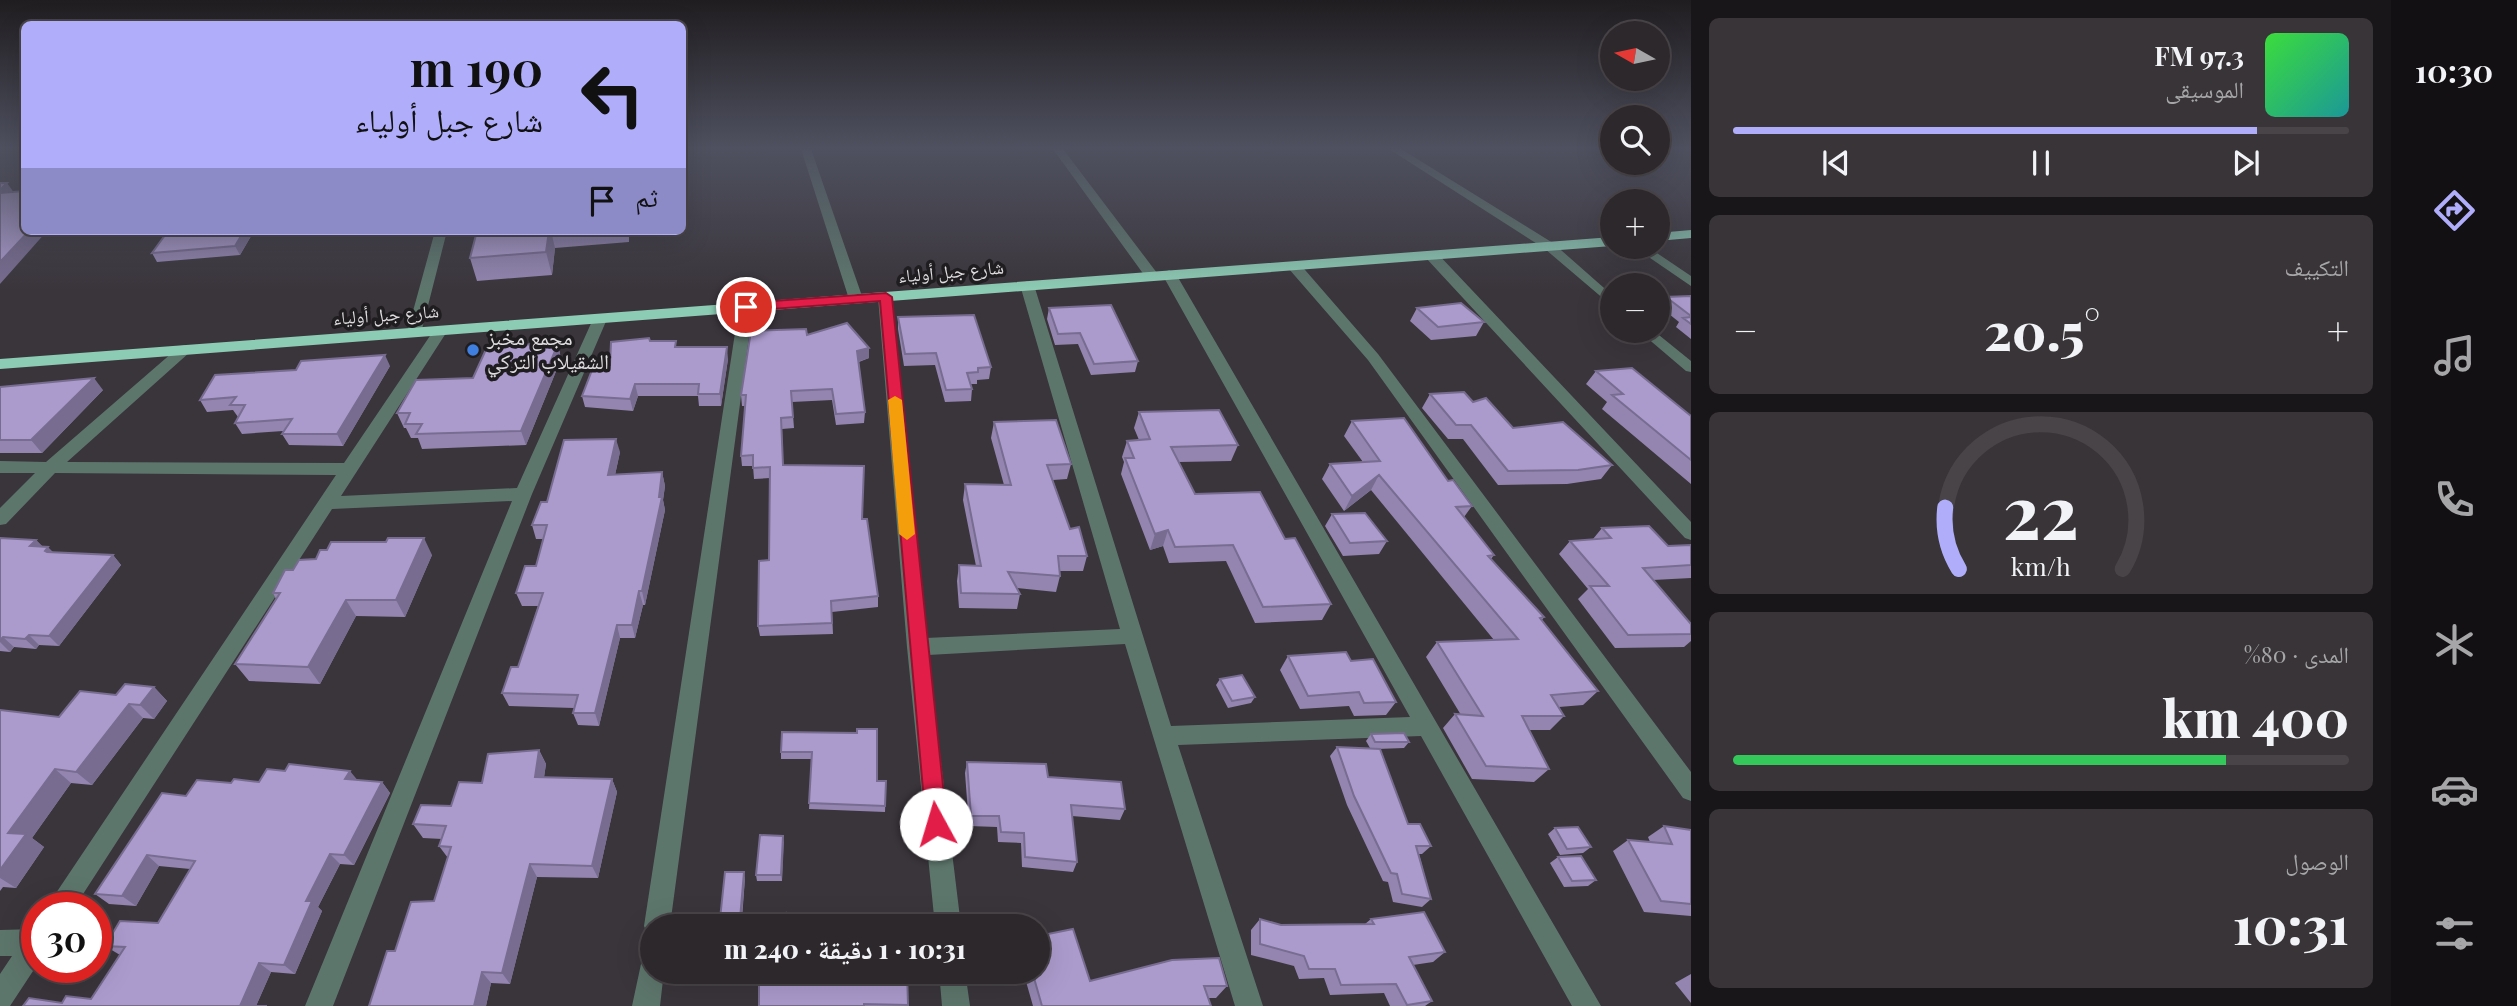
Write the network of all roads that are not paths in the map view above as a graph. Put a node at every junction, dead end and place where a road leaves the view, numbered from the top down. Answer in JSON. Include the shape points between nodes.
{"nodes":[{"id":1,"x":822,"y":196,"type":"edge"},
{"id":2,"x":1096,"y":196,"type":"edge"},
{"id":3,"x":1469,"y":196,"type":"edge"},
{"id":4,"x":1691,"y":234,"type":"edge"},
{"id":5,"x":440,"y":235,"type":"edge"},
{"id":6,"x":1670,"y":236,"type":"edge"},
{"id":7,"x":1600,"y":242,"type":"edge"},
{"id":8,"x":1549,"y":246,"type":"junction"},
{"id":9,"x":1431,"y":255,"type":"junction"},
{"id":10,"x":1657,"y":259,"type":"edge"},
{"id":11,"x":1294,"y":266,"type":"junction"},
{"id":12,"x":1161,"y":275,"type":"junction"},
{"id":13,"x":1691,"y":282,"type":"edge"},
{"id":14,"x":1027,"y":285,"type":"junction"},
{"id":15,"x":1600,"y":291,"type":"edge"},
{"id":16,"x":886,"y":297,"type":"junction"},
{"id":17,"x":856,"y":299,"type":"junction"},
{"id":18,"x":746,"y":307,"type":"junction"},
{"id":19,"x":600,"y":319,"type":"junction"},
{"id":20,"x":441,"y":330,"type":"junction"},
{"id":21,"x":414,"y":333,"type":"junction"},
{"id":22,"x":1661,"y":343,"type":"edge"},
{"id":23,"x":185,"y":349,"type":"junction"},
{"id":24,"x":0,"y":364,"type":"edge"},
{"id":25,"x":1691,"y":368,"type":"edge"},
{"id":26,"x":54,"y":465,"type":"junction"},
{"id":27,"x":0,"y":467,"type":"edge"},
{"id":28,"x":346,"y":469,"type":"junction"},
{"id":29,"x":523,"y":494,"type":"junction"},
{"id":30,"x":324,"y":503,"type":"junction"},
{"id":31,"x":0,"y":519,"type":"edge"},
{"id":32,"x":1691,"y":533,"type":"edge"},
{"id":33,"x":1132,"y":636,"type":"junction"},
{"id":34,"x":917,"y":647,"type":"junction"},
{"id":35,"x":1425,"y":726,"type":"junction"},
{"id":36,"x":1164,"y":736,"type":"junction"},
{"id":37,"x":1691,"y":789,"type":"edge"},
{"id":38,"x":69,"y":892,"type":"edge"},
{"id":39,"x":659,"y":914,"type":"edge"},
{"id":40,"x":946,"y":914,"type":"edge"},
{"id":41,"x":0,"y":943,"type":"edge"},
{"id":42,"x":21,"y":943,"type":"edge"},
{"id":43,"x":21,"y":966,"type":"edge"},
{"id":44,"x":649,"y":984,"type":"edge"},
{"id":45,"x":954,"y":984,"type":"edge"},
{"id":46,"x":0,"y":997,"type":"edge"},
{"id":47,"x":318,"y":1006,"type":"edge"},
{"id":48,"x":646,"y":1006,"type":"edge"},
{"id":49,"x":956,"y":1006,"type":"edge"},
{"id":50,"x":1250,"y":1006,"type":"edge"},
{"id":51,"x":1587,"y":1006,"type":"edge"}],
"edges":[{"from":1,"to":17,"type":"street"},
{"from":2,"to":12,"type":"street"},
{"from":3,"to":8,"type":"street"},
{"from":4,"to":6,"type":"highway"},
{"from":5,"to":21,"type":"street"},
{"from":7,"to":8,"type":"highway","name":"شارع جبل أولياء"},
{"from":8,"to":9,"type":"highway","name":"شارع جبل أولياء"},
{"from":8,"to":15,"type":"street"},
{"from":9,"to":11,"type":"highway","name":"شارع جبل أولياء"},
{"from":9,"to":32,"type":"street"},
{"from":10,"to":13,"type":"street"},
{"from":11,"to":12,"type":"highway","name":"شارع جبل أولياء"},
{"from":11,"to":37,"type":"street","via":[[1373,357]]},
{"from":12,"to":14,"type":"highway","name":"شارع جبل أولياء"},
{"from":12,"to":35,"type":"street"},
{"from":14,"to":16,"type":"highway","name":"شارع جبل أولياء"},
{"from":14,"to":33,"type":"street"},
{"from":16,"to":17,"type":"highway","name":"شارع جبل أولياء"},
{"from":16,"to":34,"type":"street"},
{"from":17,"to":18,"type":"highway","name":"شارع جبل أولياء"},
{"from":18,"to":19,"type":"highway","name":"شارع جبل أولياء"},
{"from":18,"to":39,"type":"street"},
{"from":19,"to":20,"type":"highway","name":"شارع جبل أولياء"},
{"from":19,"to":29,"type":"street"},
{"from":20,"to":21,"type":"highway","name":"شارع جبل أولياء"},
{"from":20,"to":28,"type":"street"},
{"from":21,"to":23,"type":"highway","name":"شارع جبل أولياء"},
{"from":22,"to":25,"type":"street"},
{"from":23,"to":24,"type":"highway","name":"شارع جبل أولياء"},
{"from":23,"to":26,"type":"street"},
{"from":26,"to":27,"type":"street"},
{"from":26,"to":28,"type":"street"},
{"from":26,"to":31,"type":"street"},
{"from":28,"to":30,"type":"street"},
{"from":29,"to":30,"type":"street"},
{"from":29,"to":47,"type":"street"},
{"from":30,"to":38,"type":"street"},
{"from":33,"to":34,"type":"street"},
{"from":33,"to":36,"type":"street"},
{"from":34,"to":40,"type":"street"},
{"from":35,"to":36,"type":"street"},
{"from":35,"to":51,"type":"street"},
{"from":36,"to":50,"type":"street"},
{"from":41,"to":42,"type":"street"},
{"from":43,"to":46,"type":"street"},
{"from":44,"to":48,"type":"street"},
{"from":45,"to":49,"type":"street"}]}
